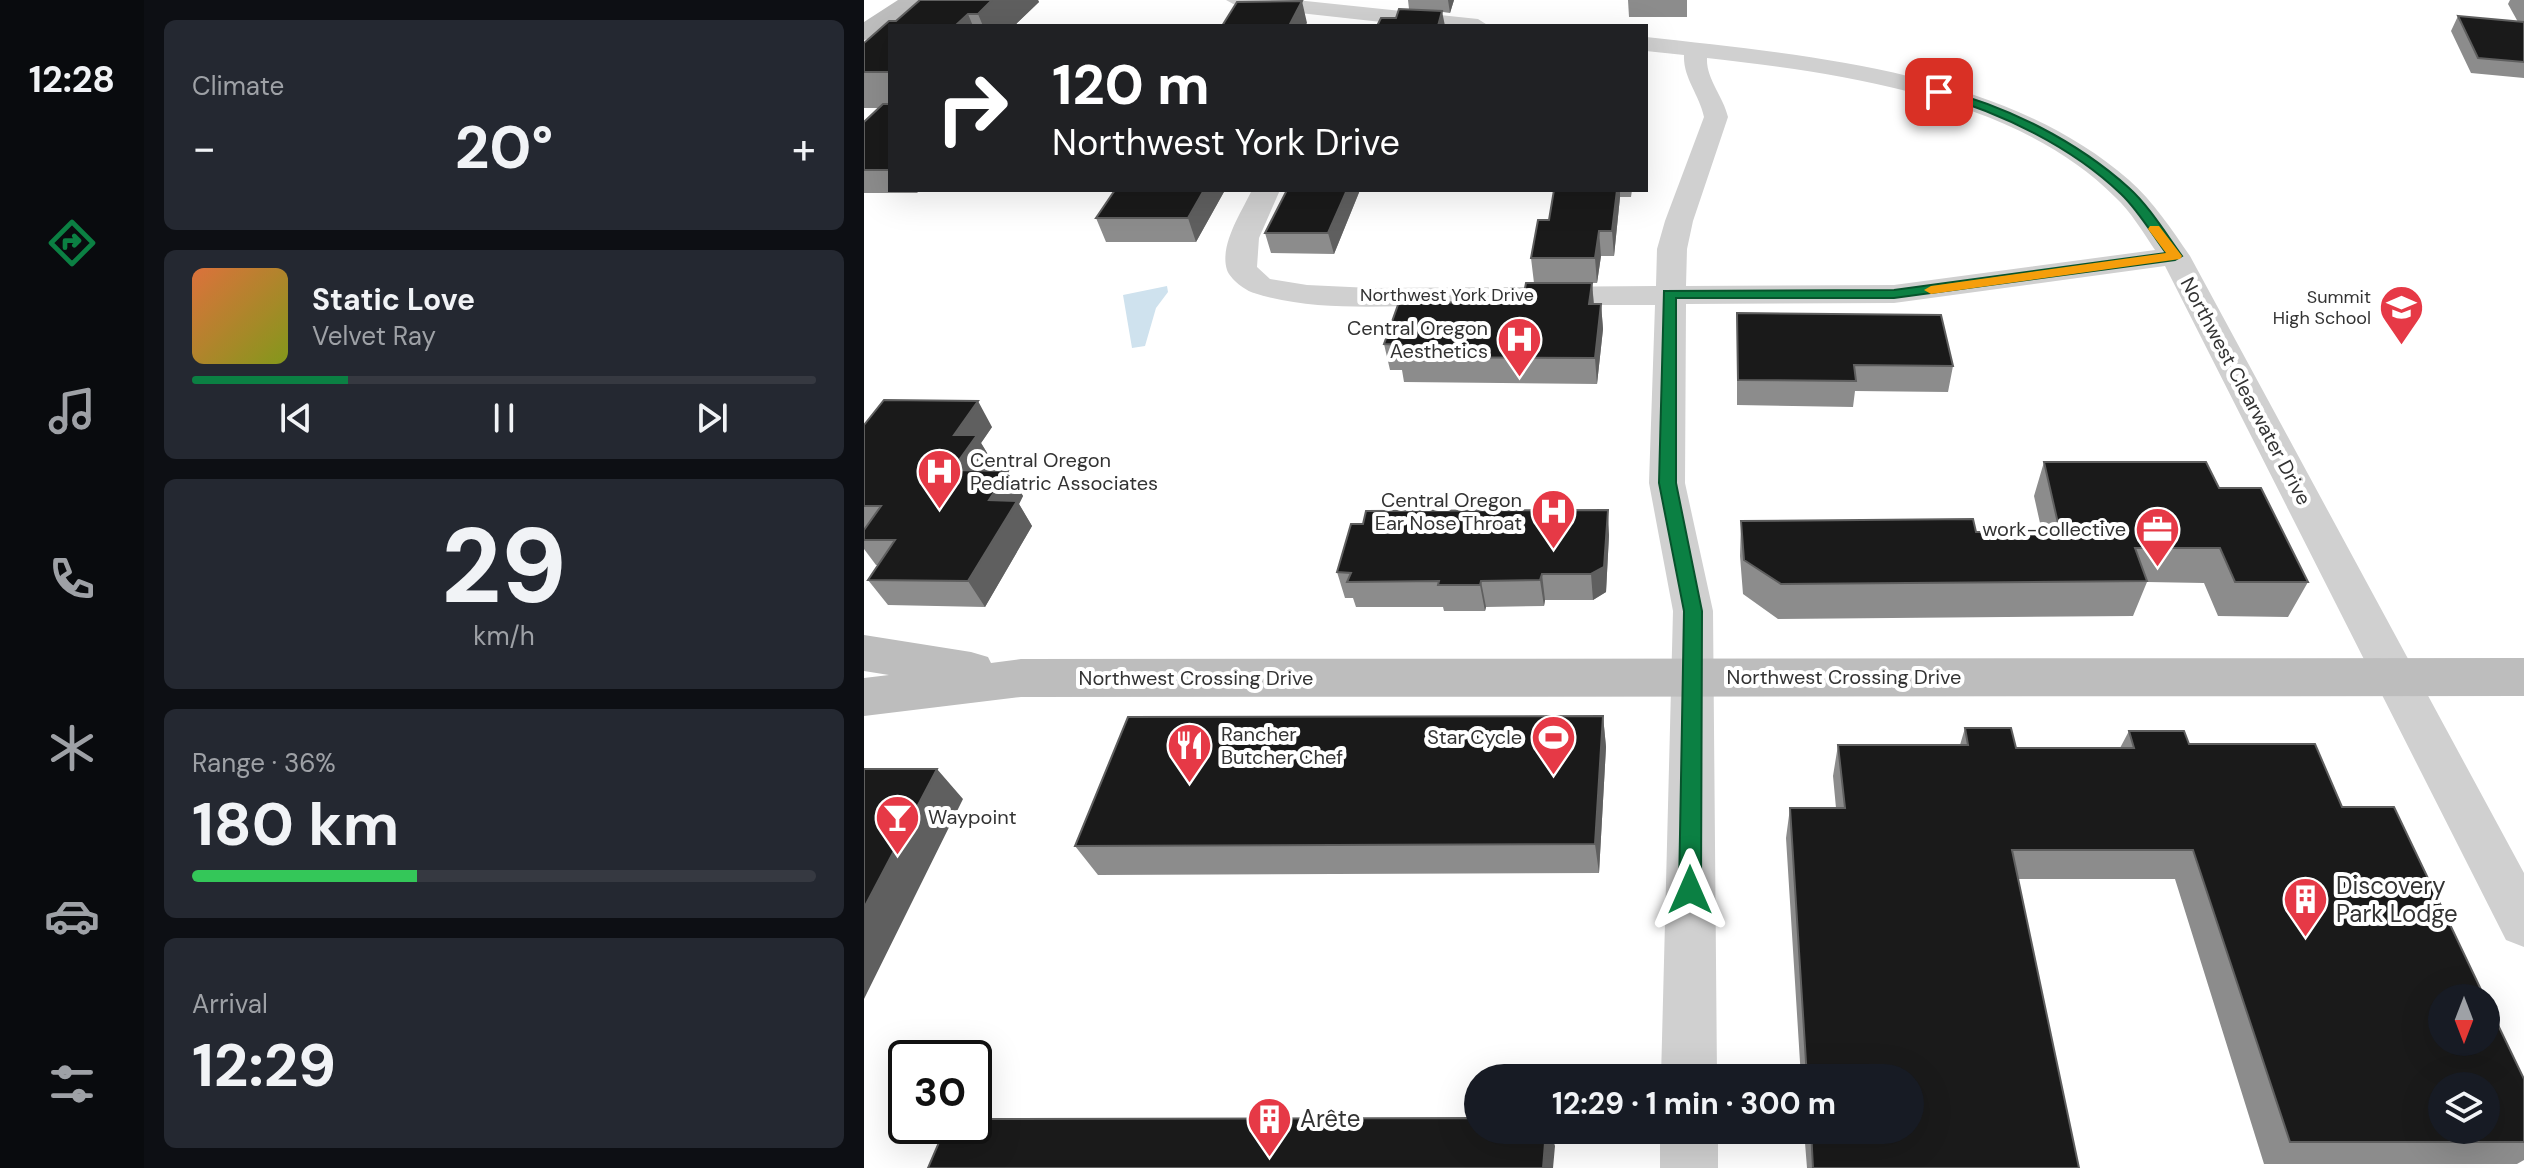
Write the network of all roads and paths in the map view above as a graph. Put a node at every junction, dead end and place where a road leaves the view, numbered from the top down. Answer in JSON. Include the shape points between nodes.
{"nodes":[{"id":1,"x":1237,"y":0,"type":"edge"},
{"id":2,"x":922,"y":5,"type":"edge"},
{"id":3,"x":1354,"y":13,"type":"edge"},
{"id":4,"x":908,"y":24,"type":"edge"},
{"id":5,"x":1459,"y":24,"type":"edge"},
{"id":6,"x":864,"y":33,"type":"edge"},
{"id":7,"x":888,"y":38,"type":"edge"},
{"id":8,"x":1648,"y":44,"type":"edge"},
{"id":9,"x":1696,"y":50,"type":"junction"},
{"id":10,"x":864,"y":56,"type":"edge"},
{"id":11,"x":1265,"y":192,"type":"edge"},
{"id":12,"x":2175,"y":256,"type":"junction"},
{"id":13,"x":1669,"y":294,"type":"junction"},
{"id":14,"x":864,"y":653,"type":"edge"},
{"id":15,"x":2395,"y":676,"type":"junction"},
{"id":16,"x":2524,"y":677,"type":"edge"},
{"id":17,"x":1021,"y":678,"type":"junction"},
{"id":18,"x":1692,"y":678,"type":"junction"},
{"id":19,"x":864,"y":697,"type":"edge"},
{"id":20,"x":2524,"y":923,"type":"edge"},
{"id":21,"x":1689,"y":1064,"type":"edge"},
{"id":22,"x":1689,"y":1144,"type":"edge"},
{"id":23,"x":1689,"y":1168,"type":"edge"}],
"edges":[{"from":1,"to":3,"type":"street"},
{"from":2,"to":4,"type":"street"},
{"from":2,"to":6,"type":"street"},
{"from":3,"to":5,"type":"street"},
{"from":7,"to":10,"type":"street"},
{"from":8,"to":9,"type":"street","name":"Northwest Clearwater Drive"},
{"from":9,"to":12,"type":"street","name":"Northwest Clearwater Drive","via":[[1833,67],[1910,83],[2025,124],[2126,192]]},
{"from":9,"to":13,"type":"street","via":[[1695,71],[1716,117],[1679,221]]},
{"from":11,"to":13,"type":"street","name":"Northwest York Drive","via":[[1239,254],[1242,270],[1261,286],[1371,297]]},
{"from":12,"to":13,"type":"street","name":"Northwest York Drive","via":[[1894,294]]},
{"from":12,"to":15,"type":"street","name":"Northwest Clearwater Drive"},
{"from":13,"to":18,"type":"street","via":[[1667,483],[1693,611]]},
{"from":14,"to":17,"type":"street","name":"Northwest Crossing Drive"},
{"from":15,"to":16,"type":"street","name":"Northwest Crossing Drive"},
{"from":15,"to":18,"type":"street","name":"Northwest Crossing Drive"},
{"from":15,"to":20,"type":"street","name":"Northwest Clearwater Drive"},
{"from":17,"to":18,"type":"street","name":"Northwest Crossing Drive"},
{"from":17,"to":19,"type":"street","name":"Northwest Crossing Drive"},
{"from":18,"to":21,"type":"street"},
{"from":22,"to":23,"type":"street"}]}
